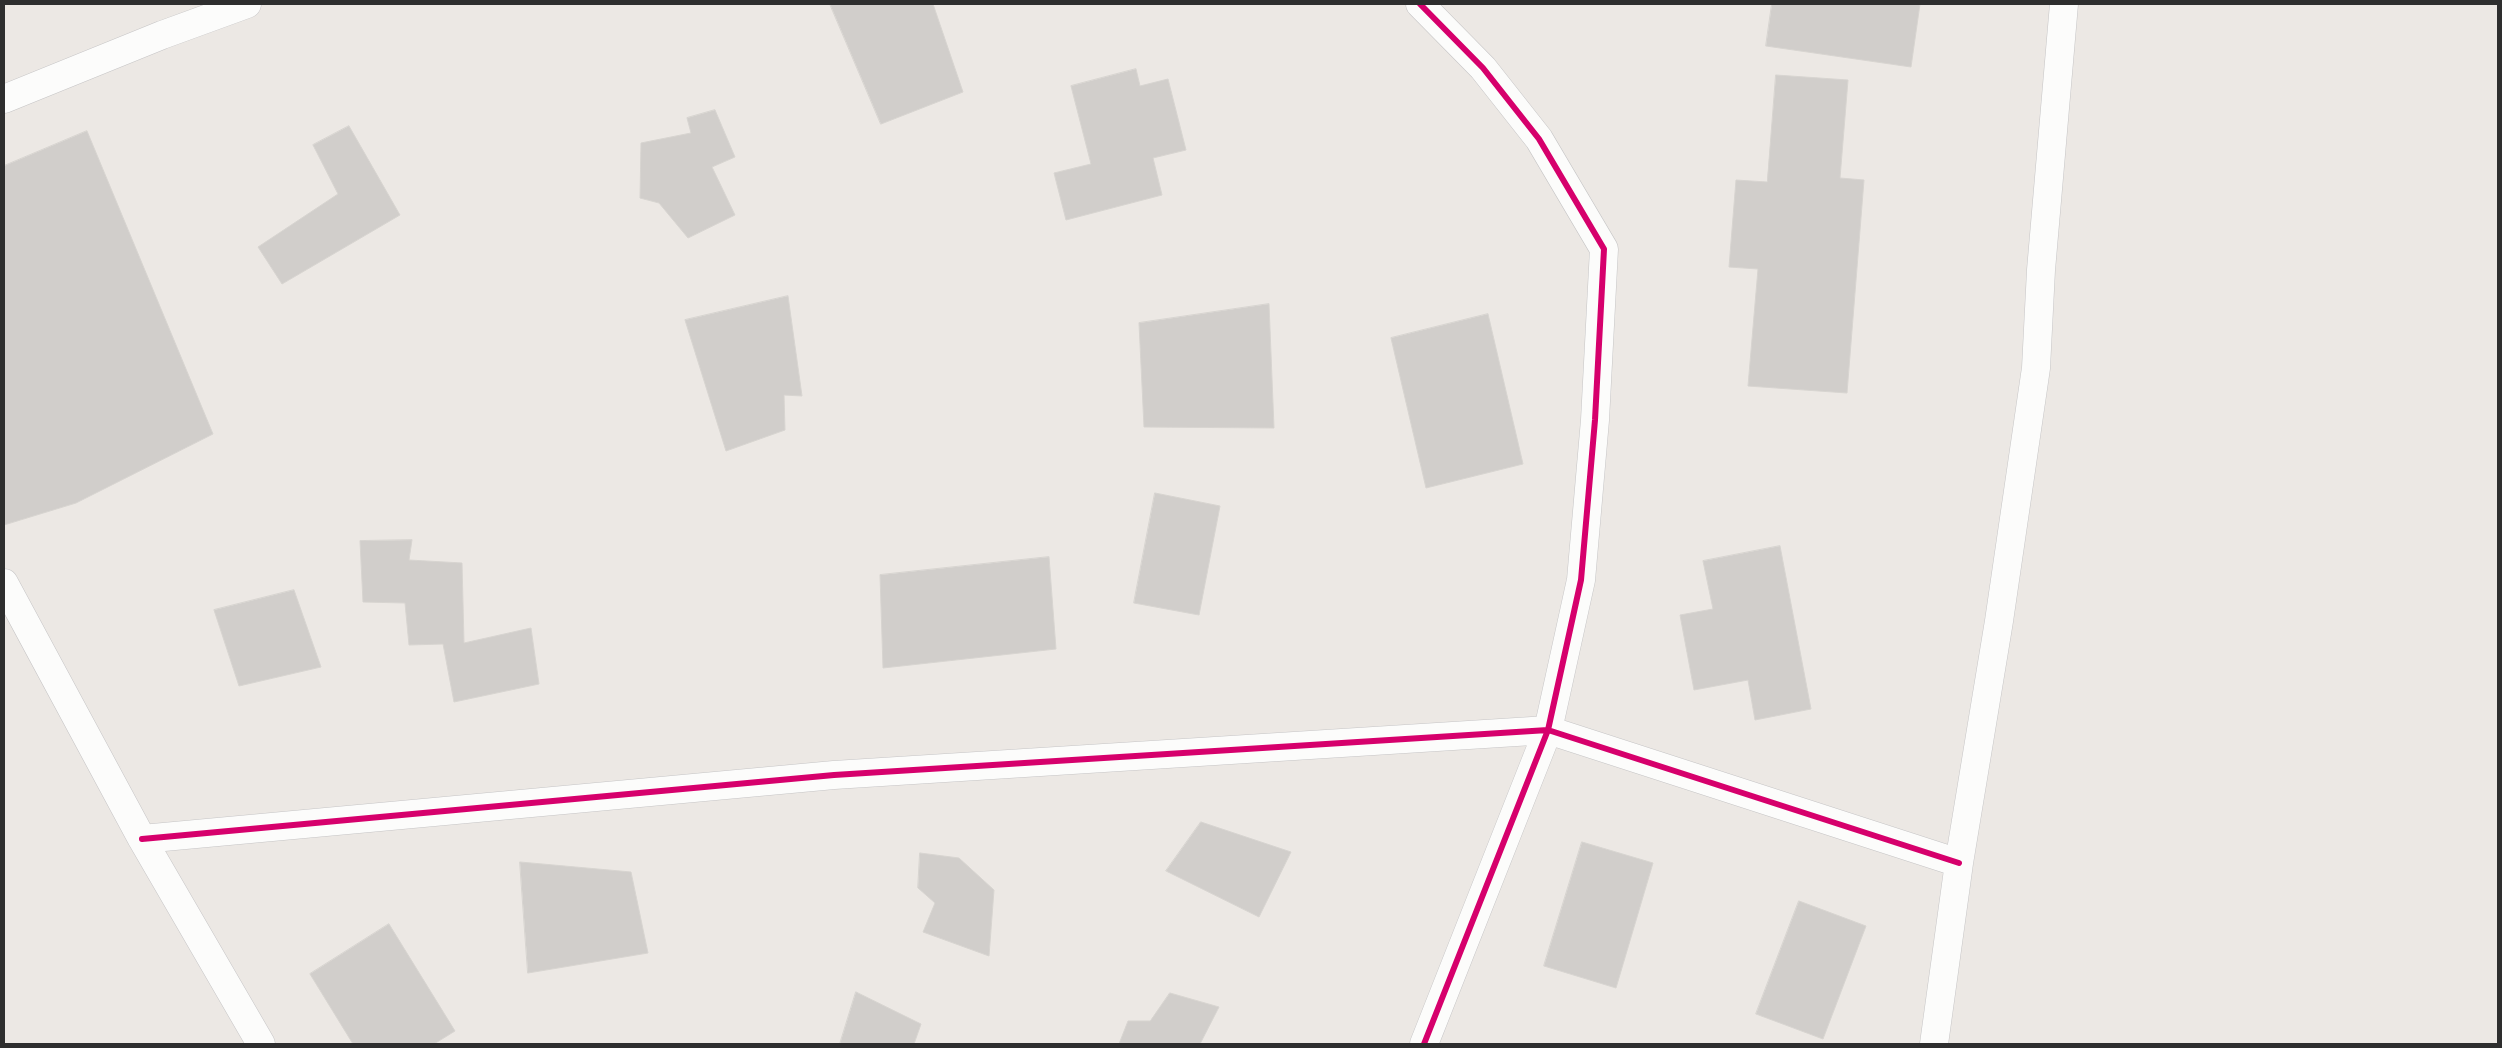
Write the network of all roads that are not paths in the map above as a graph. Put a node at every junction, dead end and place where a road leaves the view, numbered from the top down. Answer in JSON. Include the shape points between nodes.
{"nodes":[{"id":1,"x":247,"y":4,"type":"edge"},
{"id":2,"x":1420,"y":4,"type":"edge"},
{"id":3,"x":2064,"y":4,"type":"edge"},
{"id":4,"x":4,"y":99,"type":"edge"},
{"id":5,"x":4,"y":582,"type":"edge"},
{"id":6,"x":1548,"y":730,"type":"junction"},
{"id":7,"x":142,"y":839,"type":"junction"},
{"id":8,"x":1959,"y":863,"type":"junction"},
{"id":9,"x":261,"y":1044,"type":"edge"},
{"id":10,"x":1424,"y":1044,"type":"edge"},
{"id":11,"x":1934,"y":1044,"type":"edge"}],
"edges":[{"from":1,"to":4,"type":"street"},
{"from":2,"to":6,"type":"street","via":[[1482,68],[1539,139],[1604,249],[1595,420],[1581,580]]},
{"from":3,"to":8,"type":"street","via":[[2041,270],[2036,368]]},
{"from":5,"to":7,"type":"street"},
{"from":6,"to":7,"type":"street","via":[[834,775]]},
{"from":6,"to":8,"type":"street"},
{"from":6,"to":10,"type":"street"},
{"from":7,"to":9,"type":"street"},
{"from":8,"to":11,"type":"street"}]}
